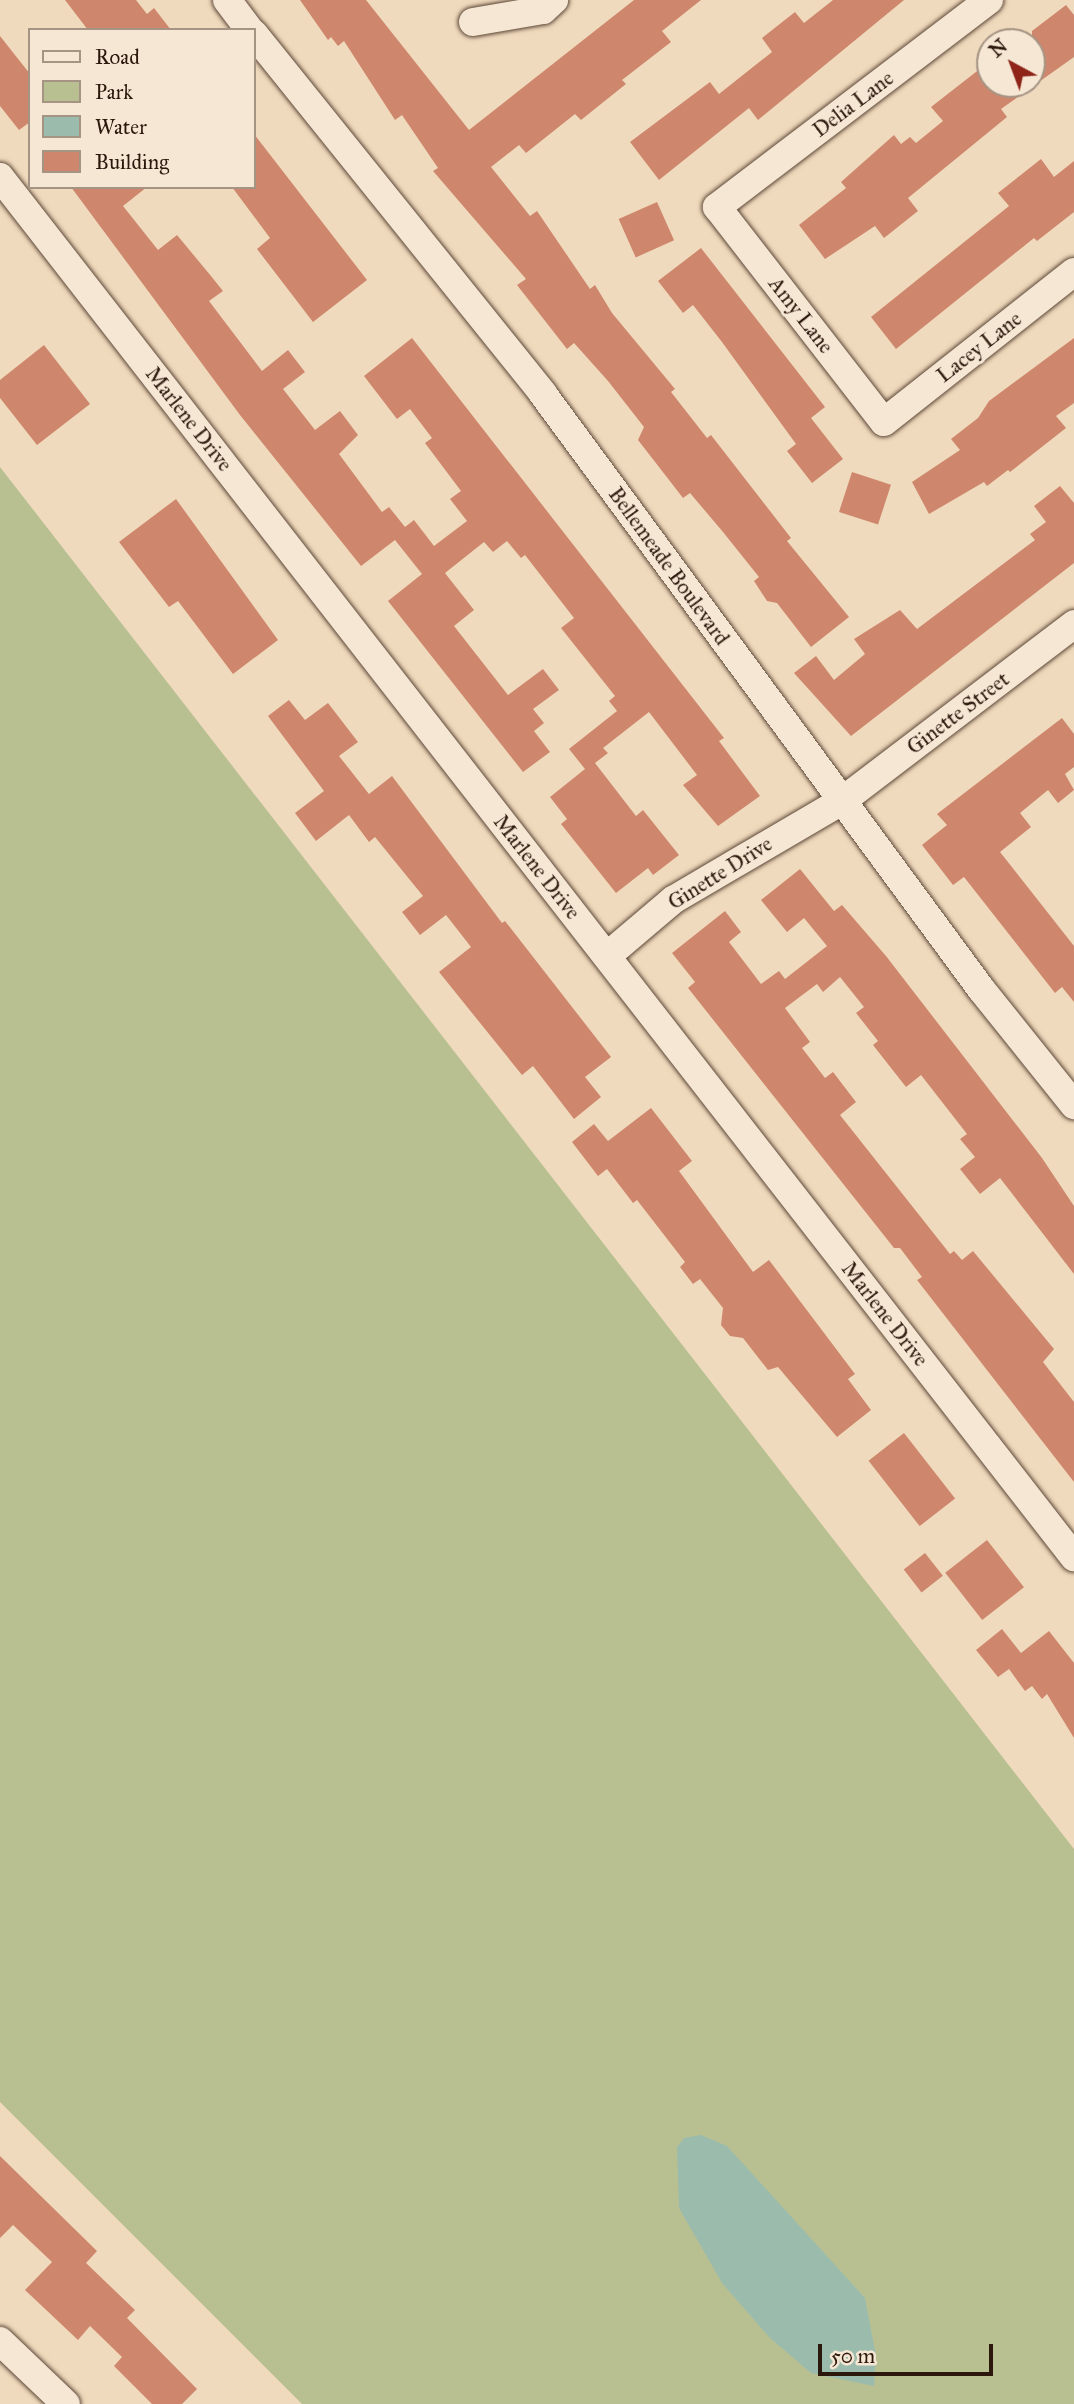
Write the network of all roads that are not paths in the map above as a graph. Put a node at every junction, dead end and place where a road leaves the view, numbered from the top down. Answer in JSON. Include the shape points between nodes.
{"nodes":[{"id":1,"x":226,"y":0,"type":"edge"},
{"id":2,"x":554,"y":0,"type":"edge"},
{"id":3,"x":989,"y":0,"type":"edge"},
{"id":4,"x":473,"y":22,"type":"dead end"},
{"id":5,"x":248,"y":28,"type":"edge"},
{"id":6,"x":256,"y":36,"type":"edge"},
{"id":7,"x":0,"y":177,"type":"edge"},
{"id":8,"x":718,"y":207,"type":"joint"},
{"id":9,"x":1074,"y":272,"type":"edge"},
{"id":10,"x":884,"y":422,"type":"joint"},
{"id":11,"x":1074,"y":624,"type":"edge"},
{"id":12,"x":842,"y":801,"type":"junction"},
{"id":13,"x":607,"y":956,"type":"junction"},
{"id":14,"x":1074,"y":1105,"type":"edge"},
{"id":15,"x":1074,"y":1557,"type":"edge"},
{"id":16,"x":0,"y":2341,"type":"edge"},
{"id":17,"x":66,"y":2404,"type":"edge"}],
"edges":[{"from":1,"to":5,"type":"street"},
{"from":2,"to":4,"type":"street","via":[[542,10]]},
{"from":3,"to":8,"type":"street","name":"Delia Lane"},
{"from":6,"to":12,"type":"street","name":"Bellemeade Boulevard","via":[[542,394]]},
{"from":7,"to":13,"type":"street","name":"Marlene Drive"},
{"from":8,"to":10,"type":"street","name":"Amy Lane"},
{"from":9,"to":10,"type":"street","name":"Lacey Lane"},
{"from":11,"to":12,"type":"street","name":"Ginette Street"},
{"from":12,"to":13,"type":"street","name":"Ginette Drive","via":[[673,900]]},
{"from":12,"to":14,"type":"street","name":"Bellemeade Boulevard"},
{"from":13,"to":15,"type":"street","name":"Marlene Drive"},
{"from":16,"to":17,"type":"street"}]}
